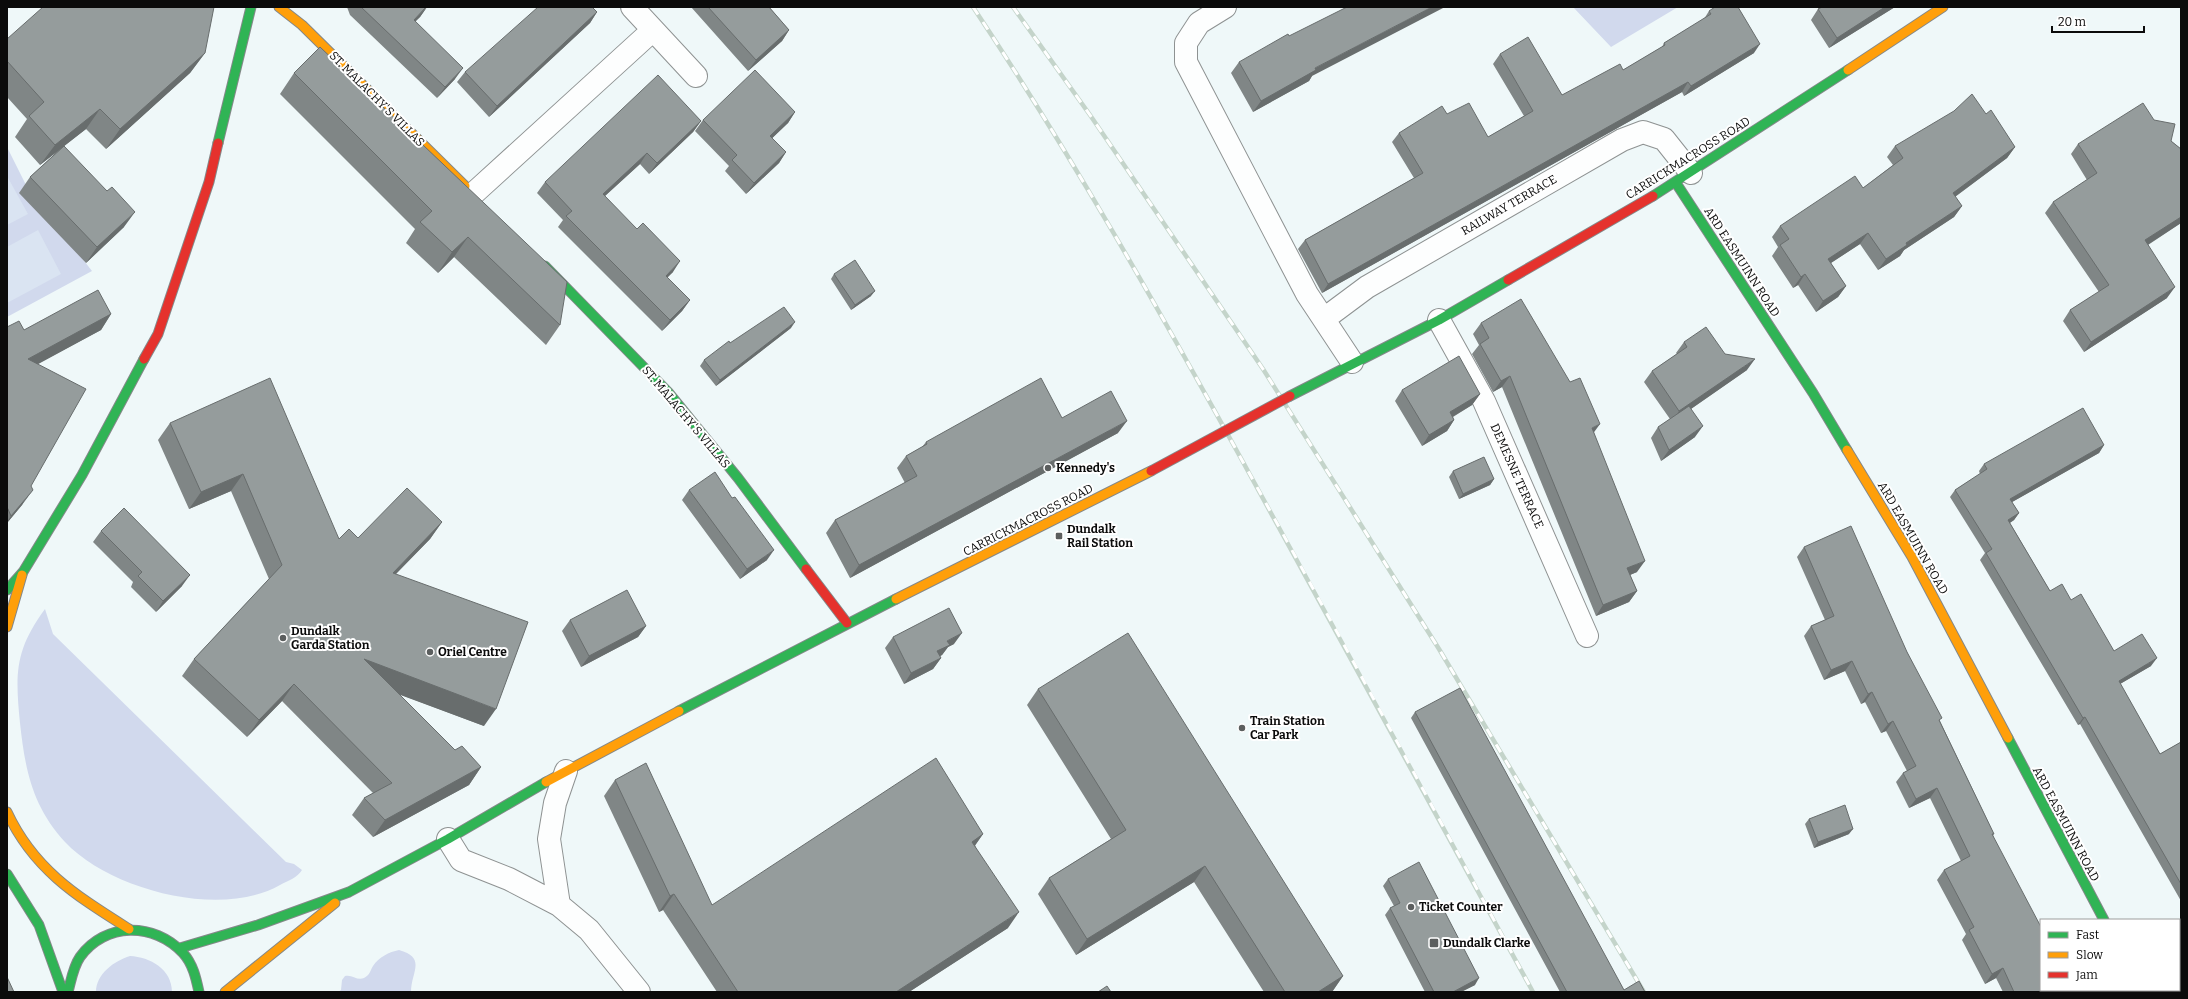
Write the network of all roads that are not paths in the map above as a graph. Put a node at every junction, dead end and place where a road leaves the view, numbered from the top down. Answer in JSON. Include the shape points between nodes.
{"nodes":[{"id":1,"x":251,"y":7,"type":"edge"},
{"id":2,"x":279,"y":7,"type":"edge"},
{"id":3,"x":632,"y":7,"type":"edge"},
{"id":4,"x":1225,"y":7,"type":"edge"},
{"id":5,"x":1942,"y":7,"type":"edge"},
{"id":6,"x":653,"y":30,"type":"junction"},
{"id":7,"x":696,"y":76,"type":"dead end"},
{"id":8,"x":1684,"y":178,"type":"junction"},
{"id":9,"x":476,"y":197,"type":"joint"},
{"id":10,"x":539,"y":261,"type":"edge"},
{"id":11,"x":1324,"y":319,"type":"junction"},
{"id":12,"x":1439,"y":320,"type":"junction"},
{"id":13,"x":1348,"y":364,"type":"junction"},
{"id":14,"x":23,"y":572,"type":"junction"},
{"id":15,"x":7,"y":590,"type":"edge"},
{"id":16,"x":847,"y":623,"type":"junction"},
{"id":17,"x":7,"y":627,"type":"edge"},
{"id":18,"x":1587,"y":636,"type":"dead end"},
{"id":19,"x":566,"y":771,"type":"junction"},
{"id":20,"x":7,"y":812,"type":"edge"},
{"id":21,"x":448,"y":839,"type":"junction"},
{"id":22,"x":7,"y":874,"type":"edge"},
{"id":23,"x":348,"y":892,"type":"junction"},
{"id":24,"x":559,"y":905,"type":"junction"},
{"id":25,"x":2103,"y":919,"type":"edge"},
{"id":26,"x":129,"y":929,"type":"junction"},
{"id":27,"x":180,"y":948,"type":"junction"},
{"id":28,"x":63,"y":992,"type":"edge"},
{"id":29,"x":68,"y":992,"type":"edge"},
{"id":30,"x":199,"y":992,"type":"edge"},
{"id":31,"x":225,"y":992,"type":"edge"},
{"id":32,"x":639,"y":992,"type":"edge"}],
"edges":[{"from":1,"to":14,"type":"main road","via":[[209,182],[158,334],[82,475]]},
{"from":2,"to":9,"type":"main road","name":"ST. MALACHY'S VILLAS","via":[[302,25]]},
{"from":3,"to":6,"type":"street"},
{"from":4,"to":11,"type":"street","via":[[1199,23],[1186,43],[1186,62],[1306,294]]},
{"from":5,"to":8,"type":"main road","name":"CARRICKMACROSS ROAD"},
{"from":6,"to":7,"type":"street"},
{"from":6,"to":9,"type":"street","name":"ST. MALACHY'S VILLAS"},
{"from":8,"to":11,"type":"street","name":"RAILWAY TERRACE","via":[[1664,139],[1643,132],[1622,140],[1367,287]]},
{"from":8,"to":12,"type":"main road","name":"CARRICKMACROSS ROAD"},
{"from":8,"to":25,"type":"main road","name":"ARD EASMUINN ROAD","via":[[1912,557]]},
{"from":10,"to":16,"type":"main road","name":"ST. MALACHY'S VILLAS","via":[[668,392],[738,478]]},
{"from":11,"to":13,"type":"street"},
{"from":12,"to":13,"type":"main road","name":"CARRICKMACROSS ROAD"},
{"from":12,"to":18,"type":"street","name":"DEMESNE TERRACE","via":[[1484,401]]},
{"from":13,"to":16,"type":"main road","name":"CARRICKMACROSS ROAD","bridge":true,"via":[[1150,471]]},
{"from":14,"to":15,"type":"main road"},
{"from":14,"to":17,"type":"main road"},
{"from":16,"to":19,"type":"main road","name":"CARRICKMACROSS ROAD"},
{"from":19,"to":21,"type":"main road","name":"CARRICKMACROSS ROAD"},
{"from":19,"to":24,"type":"street","via":[[555,803],[549,840]]},
{"from":20,"to":26,"type":"main road","via":[[21,842],[43,867],[74,894]]},
{"from":21,"to":23,"type":"main road","name":"CARRICKMACROSS ROAD"},
{"from":21,"to":24,"type":"street","via":[[461,860],[508,879]]},
{"from":22,"to":28,"type":"main road","via":[[39,925]]},
{"from":23,"to":27,"type":"main road","via":[[258,925]]},
{"from":23,"to":31,"type":"main road"},
{"from":24,"to":32,"type":"street","via":[[589,930]]},
{"from":26,"to":27,"type":"main road","via":[[148,930],[165,937]]},
{"from":26,"to":29,"type":"main road","via":[[110,933],[93,943],[80,957],[72,974]]},
{"from":27,"to":30,"type":"main road","via":[[191,962],[198,979]]}]}
